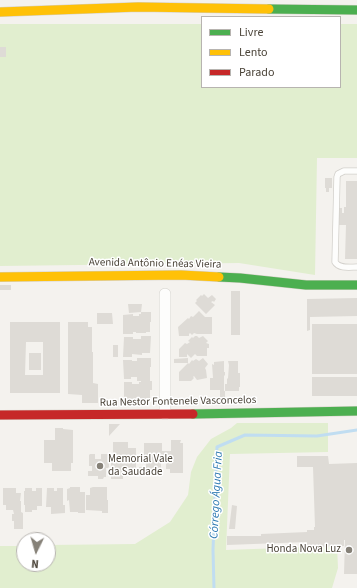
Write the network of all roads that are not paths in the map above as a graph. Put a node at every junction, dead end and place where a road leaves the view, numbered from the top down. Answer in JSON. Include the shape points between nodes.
{"nodes":[{"id":1,"x":138,"y":3,"type":"edge"},
{"id":2,"x":357,"y":10,"type":"edge"},
{"id":3,"x":0,"y":12,"type":"edge"},
{"id":4,"x":357,"y":171,"type":"edge"},
{"id":5,"x":357,"y":267,"type":"edge"},
{"id":6,"x":0,"y":277,"type":"edge"},
{"id":7,"x":357,"y":285,"type":"edge"},
{"id":8,"x":165,"y":294,"type":"dead end"},
{"id":9,"x":357,"y":411,"type":"edge"},
{"id":10,"x":165,"y":414,"type":"junction"},
{"id":11,"x":0,"y":415,"type":"edge"}],
"edges":[{"from":1,"to":2,"type":"street"},
{"from":1,"to":3,"type":"street"},
{"from":4,"to":5,"type":"lane","via":[[344,171],[338,174],[337,178],[335,262],[340,266]]},
{"from":6,"to":7,"type":"street","name":"Avenida Antônio Enéas Vieira","via":[[181,274],[306,285]]},
{"from":8,"to":10,"type":"street"},
{"from":9,"to":10,"type":"street","name":"Rua Nestor Fontenele Vasconcelos"},
{"from":10,"to":11,"type":"street","name":"Rua Nestor Fontenele Vasconcelos"}]}
